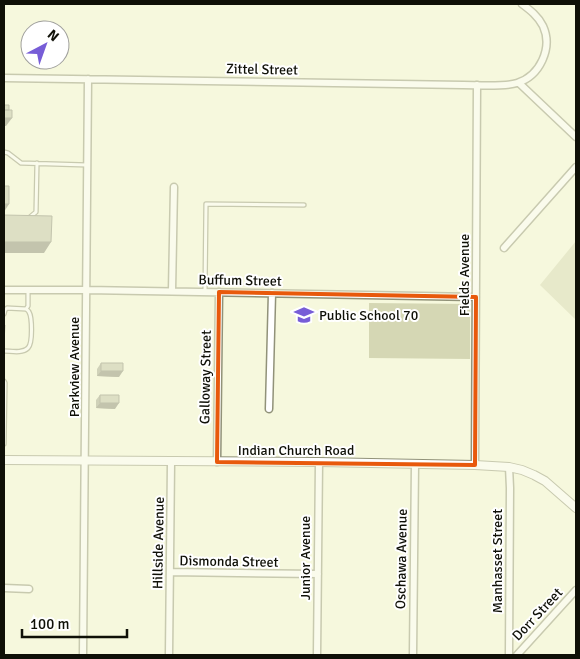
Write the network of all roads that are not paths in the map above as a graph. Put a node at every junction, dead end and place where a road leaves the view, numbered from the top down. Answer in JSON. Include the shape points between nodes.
{"nodes":[{"id":1,"x":522,"y":4,"type":"edge"},
{"id":2,"x":4,"y":78,"type":"edge"},
{"id":3,"x":88,"y":79,"type":"junction"},
{"id":4,"x":519,"y":82,"type":"junction"},
{"id":5,"x":477,"y":85,"type":"junction"},
{"id":6,"x":576,"y":137,"type":"edge"},
{"id":7,"x":4,"y":152,"type":"edge"},
{"id":8,"x":37,"y":163,"type":"junction"},
{"id":9,"x":88,"y":165,"type":"junction"},
{"id":10,"x":576,"y":167,"type":"edge"},
{"id":11,"x":174,"y":187,"type":"dead end"},
{"id":12,"x":304,"y":206,"type":"dead end"},
{"id":13,"x":26,"y":221,"type":"edge"},
{"id":14,"x":504,"y":248,"type":"dead end"},
{"id":15,"x":4,"y":290,"type":"edge"},
{"id":16,"x":28,"y":290,"type":"junction"},
{"id":17,"x":87,"y":290,"type":"junction"},
{"id":18,"x":172,"y":291,"type":"junction"},
{"id":19,"x":205,"y":292,"type":"junction"},
{"id":20,"x":219,"y":292,"type":"junction"},
{"id":21,"x":272,"y":293,"type":"junction"},
{"id":22,"x":476,"y":297,"type":"junction"},
{"id":23,"x":26,"y":309,"type":"junction"},
{"id":24,"x":4,"y":311,"type":"edge"},
{"id":25,"x":4,"y":352,"type":"edge"},
{"id":26,"x":4,"y":381,"type":"edge"},
{"id":27,"x":269,"y":409,"type":"dead end"},
{"id":28,"x":4,"y":444,"type":"edge"},
{"id":29,"x":4,"y":460,"type":"edge"},
{"id":30,"x":86,"y":461,"type":"junction"},
{"id":31,"x":171,"y":462,"type":"junction"},
{"id":32,"x":216,"y":462,"type":"junction"},
{"id":33,"x":318,"y":462,"type":"junction"},
{"id":34,"x":415,"y":464,"type":"junction"},
{"id":35,"x":475,"y":465,"type":"junction"},
{"id":36,"x":509,"y":467,"type":"junction"},
{"id":37,"x":576,"y":508,"type":"edge"},
{"id":38,"x":170,"y":572,"type":"junction"},
{"id":39,"x":318,"y":574,"type":"junction"},
{"id":40,"x":4,"y":588,"type":"edge"},
{"id":41,"x":29,"y":589,"type":"dead end"},
{"id":42,"x":576,"y":590,"type":"edge"},
{"id":43,"x":84,"y":655,"type":"edge"},
{"id":44,"x":169,"y":655,"type":"edge"},
{"id":45,"x":318,"y":655,"type":"edge"},
{"id":46,"x":413,"y":655,"type":"edge"},
{"id":47,"x":509,"y":655,"type":"edge"},
{"id":48,"x":517,"y":655,"type":"edge"}],
"edges":[{"from":1,"to":4,"type":"street","via":[[540,20],[547,42],[535,72]]},
{"from":2,"to":3,"type":"street","name":"Zittel Street"},
{"from":3,"to":5,"type":"street","name":"Zittel Street"},
{"from":3,"to":9,"type":"street","name":"Parkview Avenue"},
{"from":4,"to":5,"type":"street","name":"Zittel Street"},
{"from":4,"to":6,"type":"street"},
{"from":5,"to":22,"type":"street","name":"Fields Avenue"},
{"from":7,"to":8,"type":"lane","via":[[21,163]]},
{"from":8,"to":9,"type":"lane"},
{"from":8,"to":13,"type":"lane","via":[[36,212]]},
{"from":9,"to":17,"type":"street","name":"Parkview Avenue"},
{"from":10,"to":14,"type":"street"},
{"from":11,"to":18,"type":"street"},
{"from":12,"to":19,"type":"lane","via":[[206,204]]},
{"from":15,"to":16,"type":"street","name":"Buffum Street"},
{"from":16,"to":17,"type":"street","name":"Buffum Street"},
{"from":16,"to":23,"type":"lane"},
{"from":17,"to":18,"type":"street","name":"Buffum Street"},
{"from":17,"to":30,"type":"street","name":"Parkview Avenue"},
{"from":18,"to":19,"type":"street","name":"Buffum Street"},
{"from":19,"to":20,"type":"street","name":"Buffum Street"},
{"from":20,"to":21,"type":"street","name":"Buffum Street"},
{"from":20,"to":32,"type":"street","name":"Galloway Street"},
{"from":21,"to":22,"type":"street","name":"Buffum Street"},
{"from":21,"to":27,"type":"street"},
{"from":22,"to":35,"type":"street","name":"Fields Avenue"},
{"from":23,"to":24,"type":"lane","via":[[7,308]]},
{"from":23,"to":25,"type":"lane","via":[[30,312],[31,343],[22,351]]},
{"from":26,"to":28,"type":"lane"},
{"from":29,"to":30,"type":"street","name":"Indian Church Road"},
{"from":30,"to":31,"type":"street","name":"Indian Church Road"},
{"from":30,"to":43,"type":"street","name":"Parkview Avenue"},
{"from":31,"to":32,"type":"street","name":"Indian Church Road"},
{"from":31,"to":38,"type":"street","name":"Hillside Avenue"},
{"from":32,"to":33,"type":"street","name":"Indian Church Road"},
{"from":33,"to":34,"type":"street","name":"Indian Church Road"},
{"from":33,"to":39,"type":"street","name":"Junior Avenue"},
{"from":34,"to":35,"type":"street","name":"Indian Church Road"},
{"from":34,"to":46,"type":"street","name":"Oschawa Avenue"},
{"from":35,"to":36,"type":"street","name":"Indian Church Road"},
{"from":36,"to":37,"type":"street","name":"Indian Church Road","via":[[534,474]]},
{"from":36,"to":47,"type":"street","name":"Manhasset Street"},
{"from":38,"to":39,"type":"street","name":"Dismonda Street"},
{"from":38,"to":44,"type":"street","name":"Hillside Avenue"},
{"from":39,"to":45,"type":"street","name":"Junior Avenue"},
{"from":40,"to":41,"type":"street"},
{"from":42,"to":48,"type":"street","name":"Dorr Street"}]}
